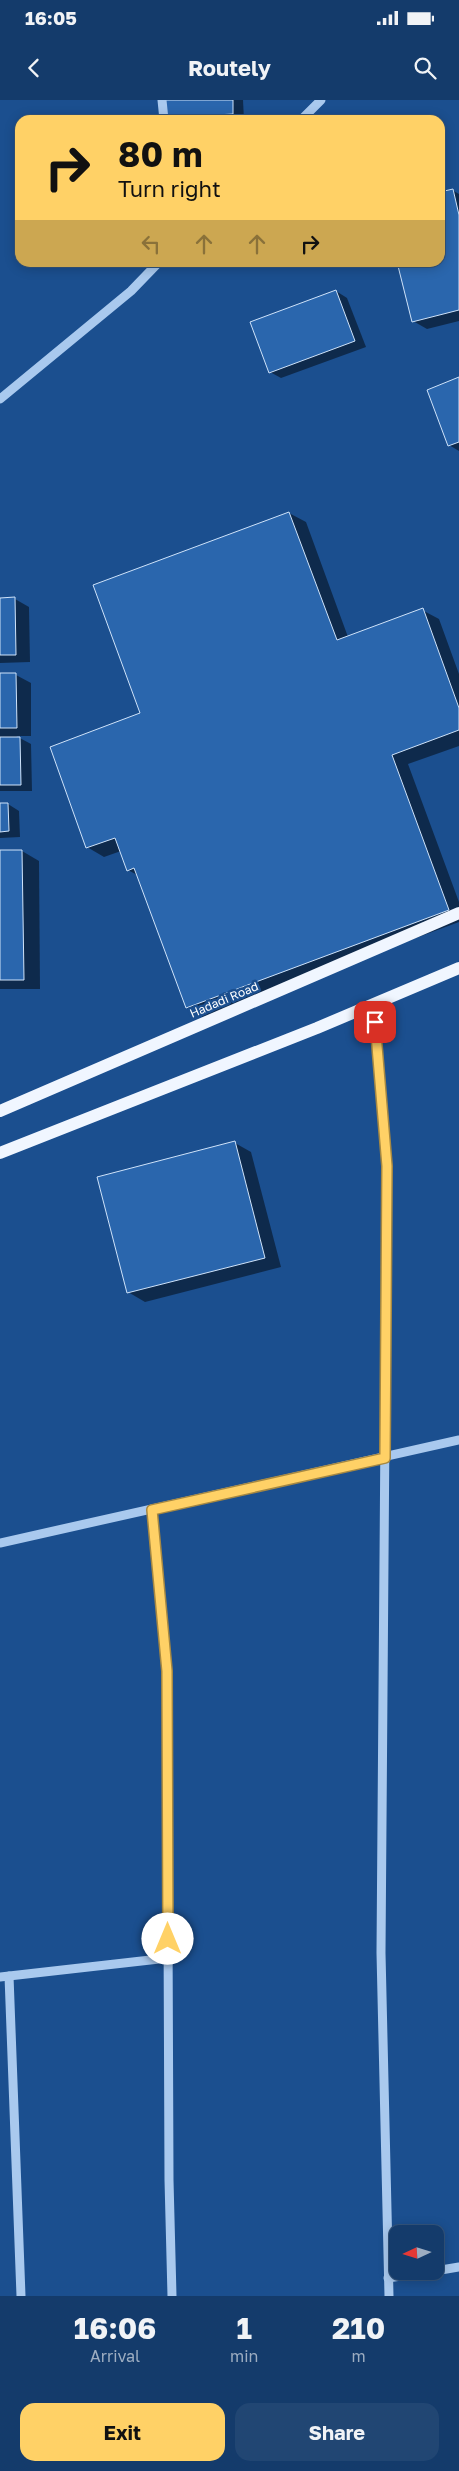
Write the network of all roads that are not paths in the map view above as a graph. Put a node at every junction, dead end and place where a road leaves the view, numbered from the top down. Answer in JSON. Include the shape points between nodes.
{"nodes":[{"id":1,"x":162,"y":100,"type":"edge"},
{"id":2,"x":321,"y":100,"type":"edge"},
{"id":3,"x":164,"y":115,"type":"edge"},
{"id":4,"x":306,"y":115,"type":"edge"},
{"id":5,"x":154,"y":267,"type":"edge"},
{"id":6,"x":0,"y":399,"type":"edge"},
{"id":7,"x":459,"y":913,"type":"edge"},
{"id":8,"x":459,"y":968,"type":"edge"},
{"id":9,"x":373,"y":1004,"type":"junction"},
{"id":10,"x":0,"y":1112,"type":"edge"},
{"id":11,"x":0,"y":1153,"type":"edge"},
{"id":12,"x":459,"y":1440,"type":"edge"},
{"id":13,"x":385,"y":1458,"type":"junction"},
{"id":14,"x":152,"y":1510,"type":"junction"},
{"id":15,"x":0,"y":1544,"type":"edge"},
{"id":16,"x":168,"y":1958,"type":"junction"},
{"id":17,"x":5,"y":1976,"type":"edge"},
{"id":18,"x":459,"y":2267,"type":"edge"},
{"id":19,"x":444,"y":2269,"type":"edge"},
{"id":20,"x":388,"y":2278,"type":"joint"},
{"id":21,"x":22,"y":2296,"type":"edge"},
{"id":22,"x":172,"y":2296,"type":"edge"},
{"id":23,"x":389,"y":2296,"type":"edge"}],
"edges":[{"from":1,"to":3,"type":"street"},
{"from":2,"to":4,"type":"street"},
{"from":5,"to":6,"type":"street","via":[[131,291]]},
{"from":7,"to":10,"type":"main road","name":"Hadadi Road"},
{"from":8,"to":9,"type":"main road"},
{"from":9,"to":11,"type":"main road"},
{"from":9,"to":13,"type":"street","via":[[387,1166]]},
{"from":12,"to":13,"type":"street"},
{"from":13,"to":14,"type":"street"},
{"from":13,"to":20,"type":"street","via":[[382,1953]]},
{"from":14,"to":15,"type":"street"},
{"from":14,"to":16,"type":"street","via":[[167,1671]]},
{"from":16,"to":17,"type":"street"},
{"from":16,"to":22,"type":"street"},
{"from":17,"to":21,"type":"street"},
{"from":18,"to":19,"type":"street"},
{"from":20,"to":23,"type":"street"}]}
